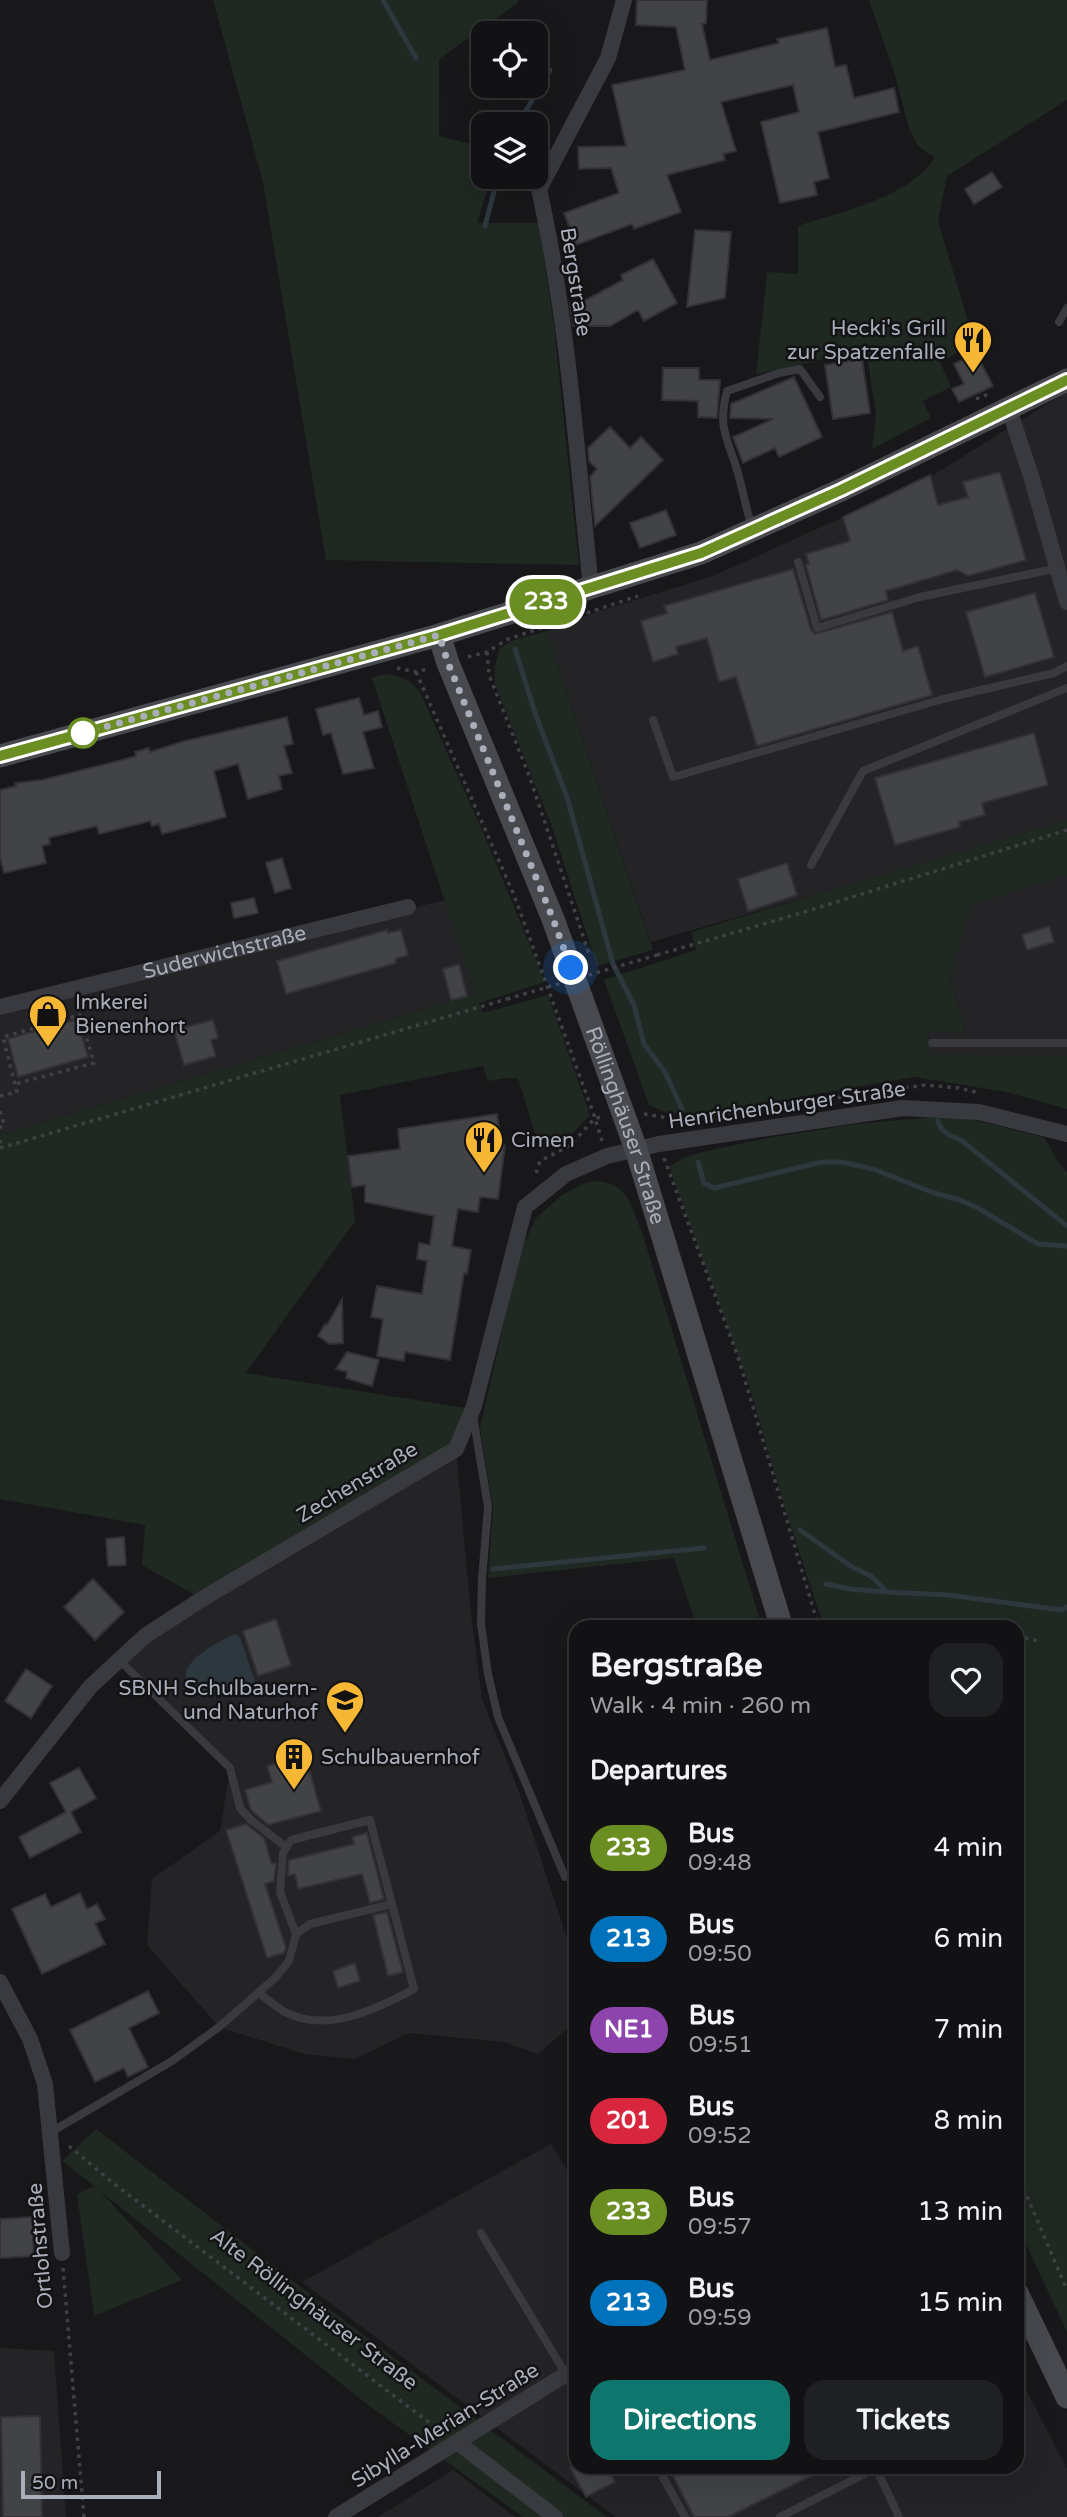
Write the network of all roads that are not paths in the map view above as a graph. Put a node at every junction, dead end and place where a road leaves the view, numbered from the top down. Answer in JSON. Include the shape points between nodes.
{"nodes":[{"id":1,"x":624,"y":0,"type":"edge"},
{"id":2,"x":1067,"y":308,"type":"edge"},
{"id":3,"x":1059,"y":322,"type":"dead end"},
{"id":4,"x":1067,"y":380,"type":"edge"},
{"id":5,"x":820,"y":397,"type":"dead end"},
{"id":6,"x":1002,"y":401,"type":"junction"},
{"id":7,"x":753,"y":530,"type":"junction"},
{"id":8,"x":798,"y":562,"type":"dead end"},
{"id":9,"x":1058,"y":568,"type":"junction"},
{"id":10,"x":591,"y":588,"type":"junction"},
{"id":11,"x":1067,"y":602,"type":"edge"},
{"id":12,"x":439,"y":635,"type":"junction"},
{"id":13,"x":1067,"y":666,"type":"edge"},
{"id":14,"x":1067,"y":688,"type":"edge"},
{"id":15,"x":653,"y":720,"type":"dead end"},
{"id":16,"x":0,"y":756,"type":"edge"},
{"id":17,"x":811,"y":865,"type":"dead end"},
{"id":18,"x":408,"y":907,"type":"dead end"},
{"id":19,"x":0,"y":1007,"type":"edge"},
{"id":20,"x":932,"y":1043,"type":"dead end"},
{"id":21,"x":1067,"y":1043,"type":"edge"},
{"id":22,"x":1067,"y":1134,"type":"edge"},
{"id":23,"x":636,"y":1149,"type":"junction"},
{"id":24,"x":472,"y":1409,"type":"junction"},
{"id":25,"x":780,"y":1620,"type":"edge"},
{"id":26,"x":119,"y":1660,"type":"junction"},
{"id":27,"x":0,"y":1801,"type":"edge"},
{"id":28,"x":286,"y":1847,"type":"junction"},
{"id":29,"x":569,"y":1876,"type":"edge"},
{"id":30,"x":392,"y":1904,"type":"junction"},
{"id":31,"x":296,"y":1934,"type":"junction"},
{"id":32,"x":0,"y":1982,"type":"edge"},
{"id":33,"x":259,"y":1993,"type":"junction"},
{"id":34,"x":51,"y":2132,"type":"junction"},
{"id":35,"x":481,"y":2233,"type":"dead end"},
{"id":36,"x":62,"y":2253,"type":"road end"},
{"id":37,"x":1024,"y":2308,"type":"edge"},
{"id":38,"x":569,"y":2368,"type":"edge"},
{"id":39,"x":569,"y":2372,"type":"edge"},
{"id":40,"x":1067,"y":2397,"type":"edge"},
{"id":41,"x":457,"y":2442,"type":"junction"},
{"id":42,"x":661,"y":2474,"type":"edge"},
{"id":43,"x":864,"y":2474,"type":"edge"},
{"id":44,"x":879,"y":2474,"type":"edge"},
{"id":45,"x":336,"y":2517,"type":"edge"},
{"id":46,"x":555,"y":2517,"type":"edge"},
{"id":47,"x":685,"y":2517,"type":"edge"},
{"id":48,"x":780,"y":2517,"type":"edge"},
{"id":49,"x":900,"y":2517,"type":"edge"}],
"edges":[{"from":1,"to":10,"type":"street","name":"Bergstraße","via":[[608,58],[539,189],[563,326]]},
{"from":2,"to":3,"type":"lane"},
{"from":4,"to":6,"type":"main road"},
{"from":5,"to":7,"type":"lane","via":[[800,369],[727,391],[723,434]]},
{"from":6,"to":7,"type":"main road","via":[[841,490]]},
{"from":6,"to":9,"type":"street"},
{"from":7,"to":10,"type":"main road","via":[[701,553]]},
{"from":8,"to":9,"type":"lane","via":[[817,628],[920,597]]},
{"from":9,"to":11,"type":"street"},
{"from":10,"to":12,"type":"main road"},
{"from":12,"to":16,"type":"main road"},
{"from":12,"to":23,"type":"main road","name":"Röllinghäuser Straße","via":[[553,919]]},
{"from":13,"to":15,"type":"lane","via":[[673,777]]},
{"from":14,"to":17,"type":"lane","via":[[863,771]]},
{"from":18,"to":19,"type":"street","name":"Suderwichstraße"},
{"from":20,"to":21,"type":"lane"},
{"from":22,"to":23,"type":"street","name":"Henrichenburger Straße","via":[[979,1112],[903,1108]]},
{"from":23,"to":24,"type":"street","name":"Zechenstraße","via":[[566,1174],[525,1207]]},
{"from":23,"to":25,"type":"main road","name":"Röllinghäuser Straße"},
{"from":24,"to":26,"type":"street","name":"Zechenstraße","via":[[456,1449],[202,1599],[145,1636]]},
{"from":24,"to":29,"type":"lane","via":[[488,1507],[481,1623],[493,1696],[565,1877]]},
{"from":26,"to":27,"type":"street","name":"Zechenstraße","via":[[90,1687]]},
{"from":26,"to":28,"type":"lane","via":[[230,1768],[240,1808]]},
{"from":28,"to":30,"type":"lane","via":[[290,1840],[369,1820]]},
{"from":28,"to":31,"type":"lane","via":[[280,1892]]},
{"from":30,"to":31,"type":"lane","via":[[310,1924]]},
{"from":30,"to":33,"type":"lane","via":[[414,1990],[345,2019],[304,2018]]},
{"from":31,"to":33,"type":"lane","via":[[289,1961]]},
{"from":32,"to":34,"type":"street","name":"Ortlohstraße","via":[[30,2039],[45,2084]]},
{"from":33,"to":34,"type":"lane","via":[[172,2061]]},
{"from":34,"to":36,"type":"street","name":"Ortlohstraße"},
{"from":35,"to":38,"type":"lane"},
{"from":37,"to":40,"type":"main road"},
{"from":39,"to":41,"type":"street","name":"Sibylla-Merian-Straße"},
{"from":41,"to":45,"type":"street","name":"Sibylla-Merian-Straße"},
{"from":41,"to":46,"type":"street"},
{"from":42,"to":47,"type":"lane"},
{"from":43,"to":48,"type":"lane"},
{"from":44,"to":49,"type":"lane"}]}
